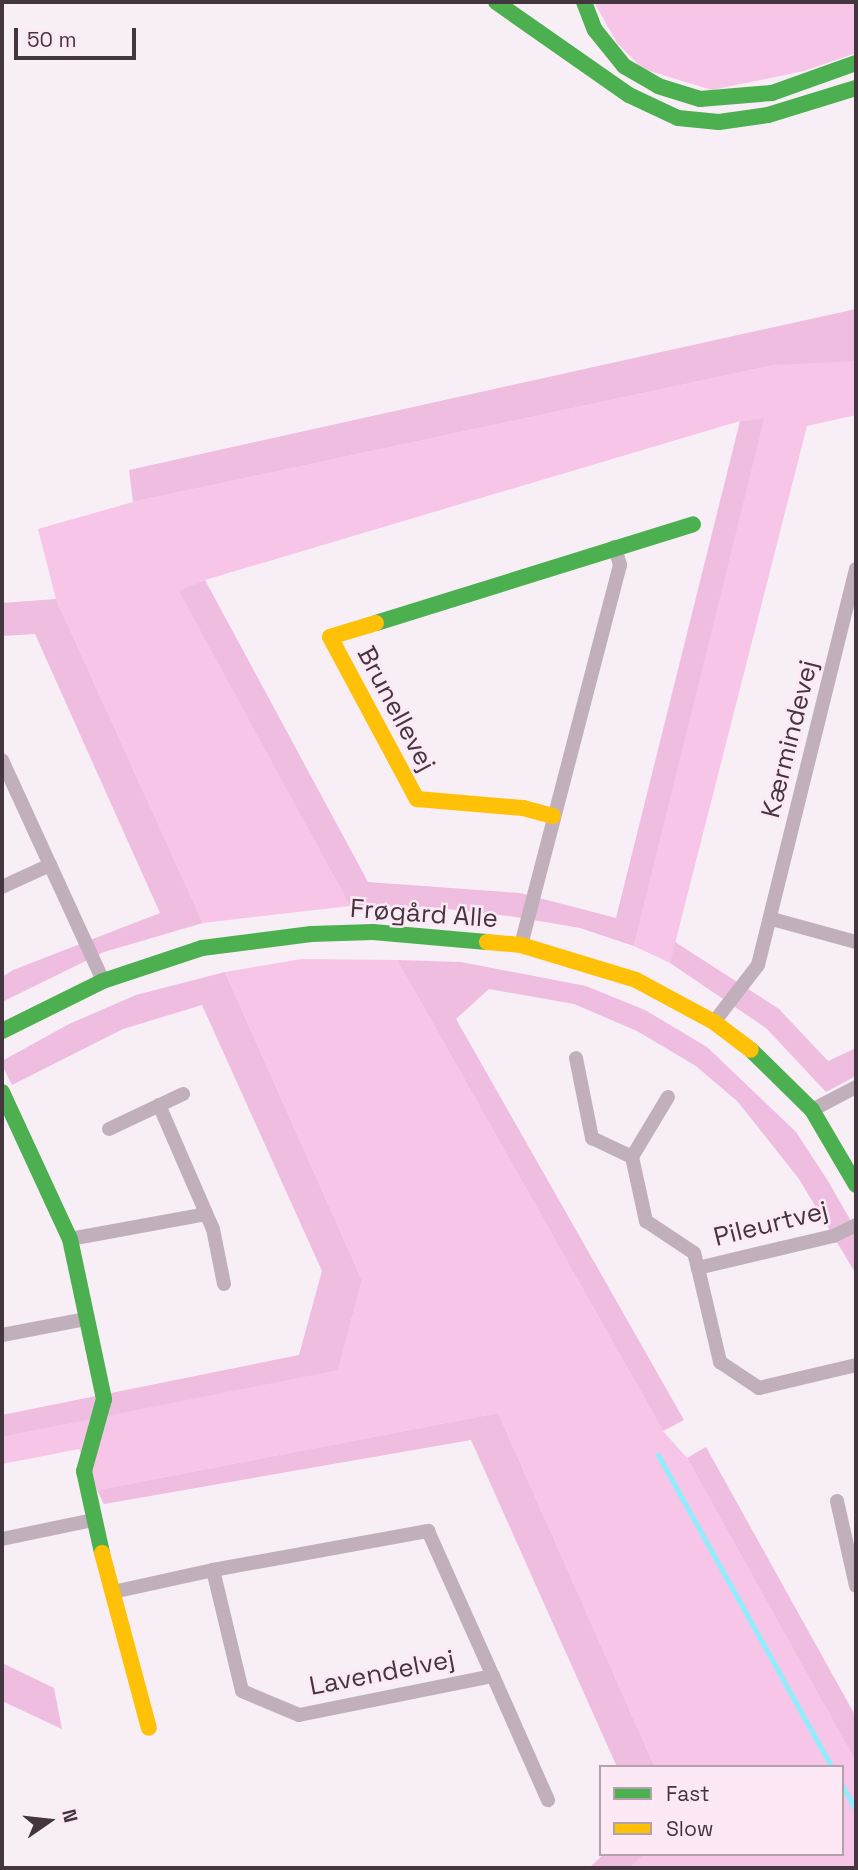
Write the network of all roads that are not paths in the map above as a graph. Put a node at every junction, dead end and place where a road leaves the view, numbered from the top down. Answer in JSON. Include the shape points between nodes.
{"nodes":[{"id":1,"x":496,"y":2,"type":"edge"},
{"id":2,"x":584,"y":2,"type":"edge"},
{"id":3,"x":856,"y":63,"type":"edge"},
{"id":4,"x":856,"y":88,"type":"edge"},
{"id":5,"x":693,"y":524,"type":"dead end"},
{"id":6,"x":615,"y":547,"type":"junction"},
{"id":7,"x":856,"y":569,"type":"edge"},
{"id":8,"x":2,"y":760,"type":"edge"},
{"id":9,"x":553,"y":816,"type":"junction"},
{"id":10,"x":50,"y":865,"type":"junction"},
{"id":11,"x":2,"y":887,"type":"edge"},
{"id":12,"x":772,"y":919,"type":"junction"},
{"id":13,"x":856,"y":942,"type":"edge"},
{"id":14,"x":521,"y":945,"type":"junction"},
{"id":15,"x":103,"y":981,"type":"junction"},
{"id":16,"x":714,"y":1022,"type":"junction"},
{"id":17,"x":2,"y":1031,"type":"edge"},
{"id":18,"x":576,"y":1058,"type":"dead end"},
{"id":19,"x":856,"y":1087,"type":"edge"},
{"id":20,"x":2,"y":1092,"type":"edge"},
{"id":21,"x":183,"y":1094,"type":"dead end"},
{"id":22,"x":668,"y":1097,"type":"dead end"},
{"id":23,"x":159,"y":1105,"type":"junction"},
{"id":24,"x":812,"y":1110,"type":"junction"},
{"id":25,"x":109,"y":1129,"type":"dead end"},
{"id":26,"x":632,"y":1157,"type":"junction"},
{"id":27,"x":856,"y":1185,"type":"edge"},
{"id":28,"x":206,"y":1213,"type":"junction"},
{"id":29,"x":856,"y":1225,"type":"edge"},
{"id":30,"x":70,"y":1240,"type":"junction"},
{"id":31,"x":698,"y":1268,"type":"junction"},
{"id":32,"x":224,"y":1284,"type":"dead end"},
{"id":33,"x":86,"y":1319,"type":"junction"},
{"id":34,"x":2,"y":1335,"type":"edge"},
{"id":35,"x":856,"y":1365,"type":"edge"},
{"id":36,"x":837,"y":1501,"type":"dead end"},
{"id":37,"x":93,"y":1520,"type":"junction"},
{"id":38,"x":2,"y":1539,"type":"edge"},
{"id":39,"x":213,"y":1570,"type":"junction"},
{"id":40,"x":856,"y":1586,"type":"edge"},
{"id":41,"x":113,"y":1591,"type":"junction"},
{"id":42,"x":493,"y":1676,"type":"junction"},
{"id":43,"x":149,"y":1728,"type":"dead end"},
{"id":44,"x":548,"y":1800,"type":"dead end"}],
"edges":[{"from":1,"to":4,"type":"main road","via":[[629,95],[678,118],[719,122],[756,117]]},
{"from":2,"to":3,"type":"main road","via":[[595,30],[624,66],[658,86],[700,99],[772,93]]},
{"from":5,"to":6,"type":"main road","name":"Brunellevej"},
{"from":6,"to":9,"type":"street","via":[[620,565]]},
{"from":6,"to":9,"type":"main road","name":"Brunellevej","via":[[330,637],[417,799],[523,808]]},
{"from":7,"to":12,"type":"street","name":"Kærmindevej"},
{"from":8,"to":10,"type":"street"},
{"from":9,"to":14,"type":"street"},
{"from":10,"to":11,"type":"street"},
{"from":10,"to":15,"type":"street"},
{"from":12,"to":13,"type":"street"},
{"from":12,"to":16,"type":"street","name":"Kærmindevej","via":[[758,965]]},
{"from":14,"to":15,"type":"main road","name":"Frøgård Alle","via":[[373,932],[311,934],[202,948]]},
{"from":14,"to":16,"type":"main road","name":"Frøgård Alle","via":[[636,980]]},
{"from":15,"to":17,"type":"main road","name":"Frøgård Alle"},
{"from":16,"to":24,"type":"main road","name":"Frøgård Alle","via":[[764,1060]]},
{"from":18,"to":26,"type":"street","via":[[592,1138]]},
{"from":19,"to":24,"type":"street"},
{"from":20,"to":30,"type":"main road"},
{"from":21,"to":23,"type":"street"},
{"from":22,"to":26,"type":"street"},
{"from":23,"to":25,"type":"street"},
{"from":23,"to":28,"type":"street"},
{"from":24,"to":27,"type":"main road","name":"Frøgård Alle"},
{"from":26,"to":31,"type":"street","name":"Pileurtvej","via":[[646,1221],[694,1253]]},
{"from":28,"to":30,"type":"street"},
{"from":28,"to":32,"type":"street"},
{"from":29,"to":31,"type":"street","name":"Pileurtvej","via":[[833,1236]]},
{"from":30,"to":33,"type":"main road"},
{"from":31,"to":35,"type":"street","name":"Pileurtvej","via":[[719,1362],[759,1388]]},
{"from":33,"to":34,"type":"street"},
{"from":33,"to":37,"type":"main road","via":[[104,1399],[84,1471]]},
{"from":36,"to":40,"type":"street"},
{"from":37,"to":38,"type":"street"},
{"from":37,"to":41,"type":"main road"},
{"from":39,"to":41,"type":"street","name":"Lavendelvej"},
{"from":39,"to":42,"type":"street","name":"Lavendelvej","via":[[428,1531]]},
{"from":39,"to":42,"type":"street","name":"Lavendelvej","via":[[242,1691],[299,1715]]},
{"from":41,"to":43,"type":"main road"},
{"from":42,"to":44,"type":"street","name":"Lavendelvej"}]}
